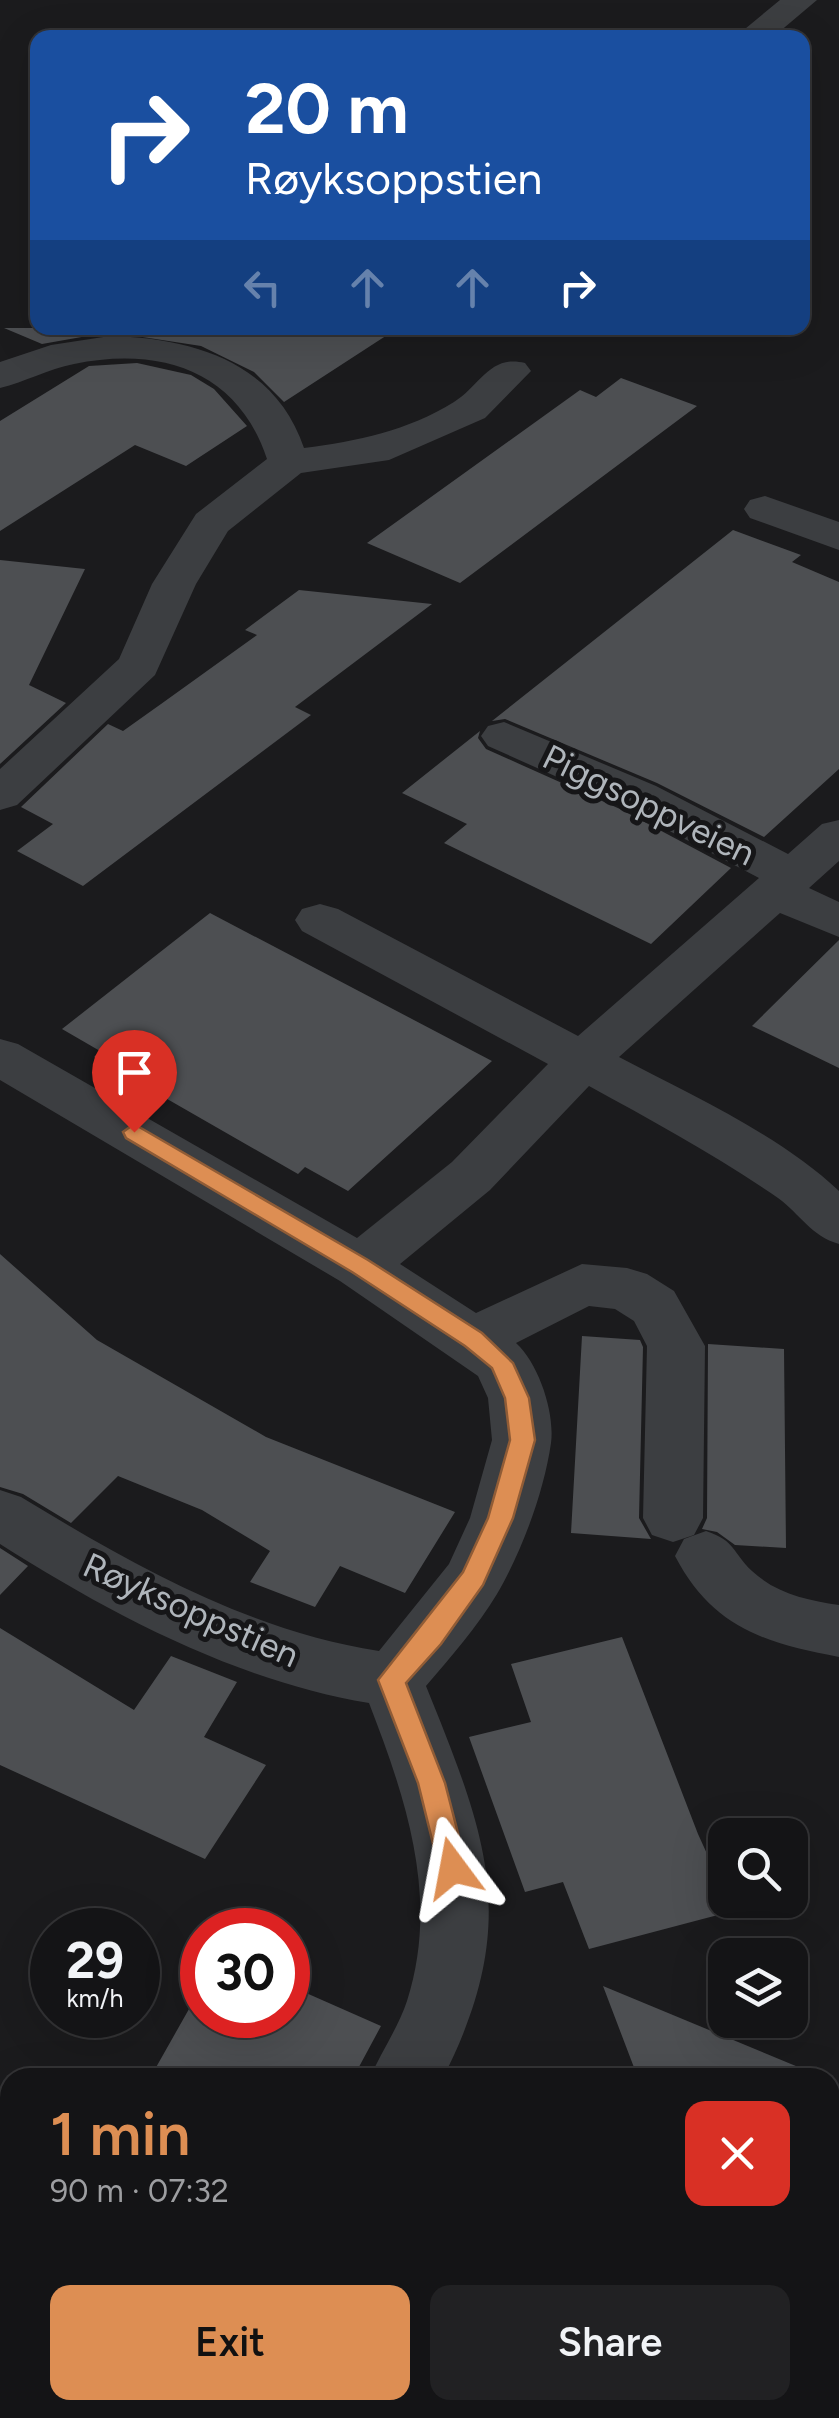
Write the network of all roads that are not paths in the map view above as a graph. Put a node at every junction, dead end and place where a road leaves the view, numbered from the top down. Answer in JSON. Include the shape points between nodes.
{"nodes":[{"id":1,"x":801,"y":0,"type":"edge"},
{"id":2,"x":761,"y":30,"type":"edge"},
{"id":3,"x":511,"y":370,"type":"dead end"},
{"id":4,"x":0,"y":376,"type":"edge"},
{"id":5,"x":289,"y":462,"type":"junction"},
{"id":6,"x":765,"y":509,"type":"dead end"},
{"id":7,"x":839,"y":536,"type":"edge"},
{"id":8,"x":504,"y":736,"type":"dead end"},
{"id":9,"x":0,"y":795,"type":"edge"},
{"id":10,"x":839,"y":835,"type":"edge"},
{"id":11,"x":785,"y":884,"type":"junction"},
{"id":12,"x":320,"y":920,"type":"dead end"},
{"id":13,"x":839,"y":921,"type":"edge"},
{"id":14,"x":0,"y":1057,"type":"edge"},
{"id":15,"x":584,"y":1058,"type":"junction"},
{"id":16,"x":839,"y":1224,"type":"edge"},
{"id":17,"x":360,"y":1266,"type":"junction"},
{"id":18,"x":474,"y":1340,"type":"junction"},
{"id":19,"x":0,"y":1514,"type":"edge"},
{"id":20,"x":839,"y":1631,"type":"edge"},
{"id":21,"x":392,"y":1680,"type":"junction"},
{"id":22,"x":410,"y":2068,"type":"edge"}],
"edges":[{"from":1,"to":2,"type":"street"},
{"from":3,"to":5,"type":"street","via":[[471,410],[423,433],[376,451]]},
{"from":4,"to":5,"type":"street","via":[[52,356],[106,349],[181,356],[226,372],[247,388],[272,419]]},
{"from":5,"to":9,"type":"street","via":[[211,523],[174,584],[139,665]]},
{"from":6,"to":7,"type":"street"},
{"from":8,"to":11,"type":"street","name":"Piggsoppveien","via":[[639,796]]},
{"from":10,"to":11,"type":"street","name":"Piggsoppveien"},
{"from":11,"to":13,"type":"street","name":"Piggsoppveien"},
{"from":11,"to":15,"type":"street","name":"Piggsoppveien"},
{"from":12,"to":15,"type":"street"},
{"from":14,"to":17,"type":"street"},
{"from":15,"to":16,"type":"street","via":[[748,1152],[801,1187]]},
{"from":15,"to":17,"type":"street","via":[[471,1176]]},
{"from":17,"to":18,"type":"street"},
{"from":18,"to":20,"type":"street","via":[[582,1286],[627,1289],[654,1306],[676,1346],[690,1537],[725,1587],[746,1604]]},
{"from":18,"to":21,"type":"street","via":[[501,1363],[517,1398],[522,1440],[474,1578]]},
{"from":19,"to":21,"type":"street","name":"Røyksoppstien","via":[[118,1582],[248,1644],[314,1666]]},
{"from":21,"to":22,"type":"street","via":[[432,1783],[458,1896],[454,1955],[441,2002]]}]}
